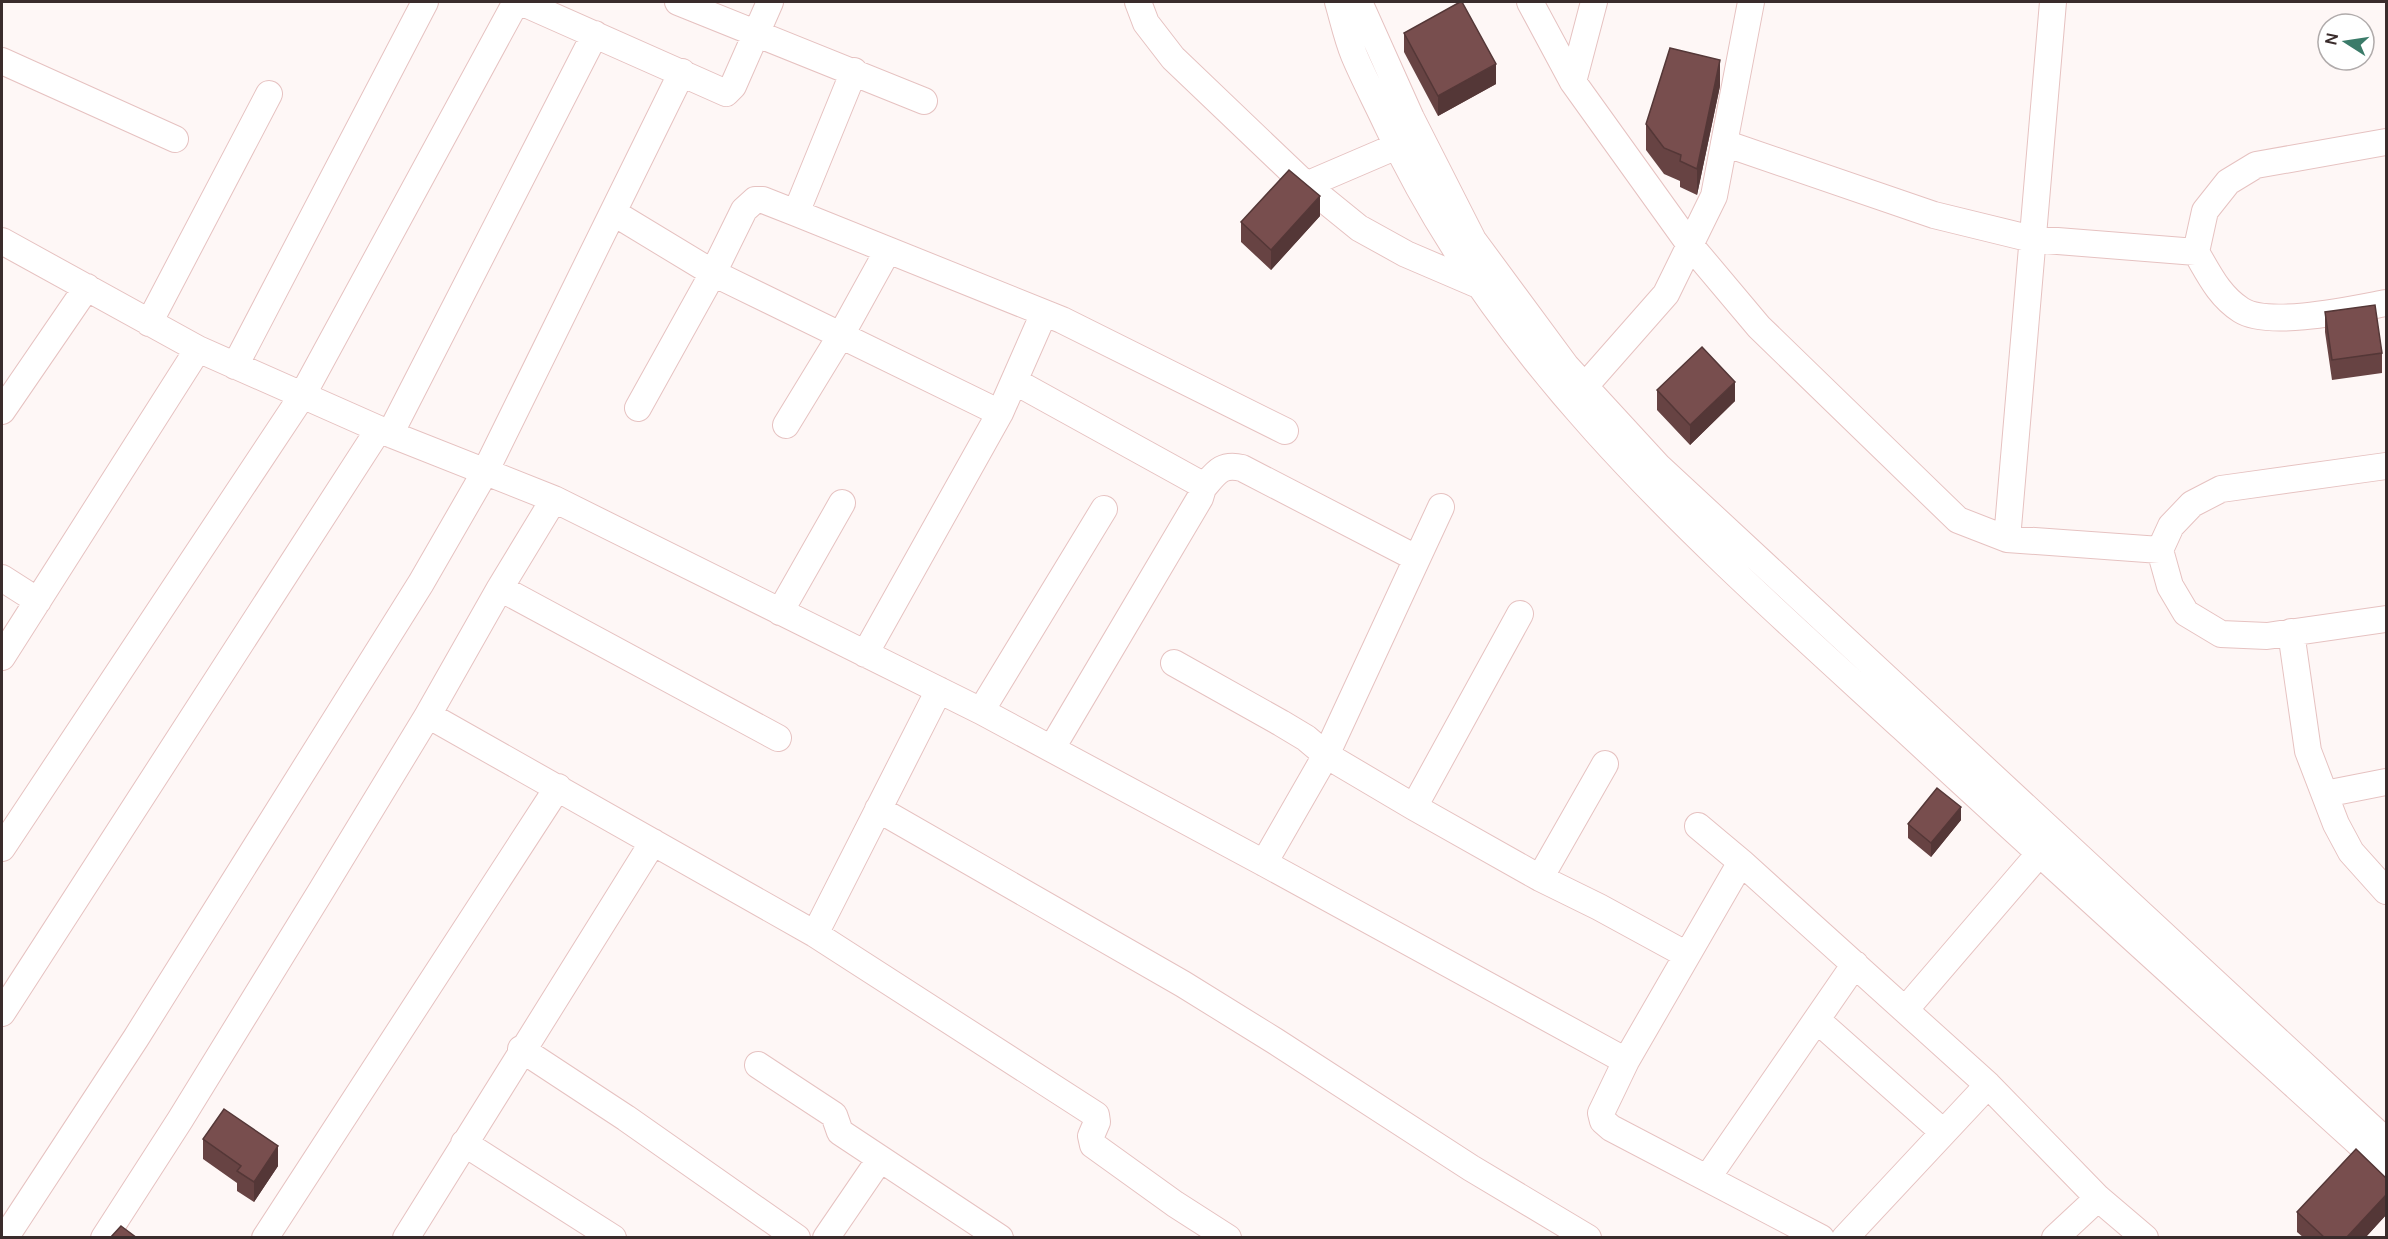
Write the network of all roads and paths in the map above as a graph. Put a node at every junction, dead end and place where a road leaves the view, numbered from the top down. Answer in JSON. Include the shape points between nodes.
{"nodes":[{"id":1,"x":424,"y":2,"type":"edge"},
{"id":2,"x":516,"y":2,"type":"edge"},
{"id":3,"x":521,"y":2,"type":"edge"},
{"id":4,"x":678,"y":2,"type":"edge"},
{"id":5,"x":770,"y":2,"type":"edge"},
{"id":6,"x":1138,"y":2,"type":"edge"},
{"id":7,"x":1338,"y":2,"type":"edge"},
{"id":8,"x":1359,"y":2,"type":"edge"},
{"id":9,"x":1530,"y":2,"type":"edge"},
{"id":10,"x":1594,"y":2,"type":"edge"},
{"id":11,"x":1751,"y":2,"type":"edge"},
{"id":12,"x":2053,"y":2,"type":"edge"},
{"id":13,"x":595,"y":34,"type":"junction"},
{"id":14,"x":757,"y":34,"type":"junction"},
{"id":15,"x":2,"y":61,"type":"edge"},
{"id":16,"x":682,"y":72,"type":"junction"},
{"id":17,"x":854,"y":72,"type":"junction"},
{"id":18,"x":1573,"y":82,"type":"junction"},
{"id":19,"x":269,"y":94,"type":"dead end"},
{"id":20,"x":924,"y":101,"type":"dead end"},
{"id":21,"x":175,"y":139,"type":"dead end"},
{"id":22,"x":2386,"y":142,"type":"edge"},
{"id":23,"x":1724,"y":143,"type":"junction"},
{"id":24,"x":1397,"y":146,"type":"junction"},
{"id":25,"x":1306,"y":185,"type":"junction"},
{"id":26,"x":614,"y":213,"type":"junction"},
{"id":27,"x":796,"y":213,"type":"junction"},
{"id":28,"x":2032,"y":238,"type":"junction"},
{"id":29,"x":1690,"y":244,"type":"junction"},
{"id":30,"x":888,"y":250,"type":"junction"},
{"id":31,"x":5,"y":251,"type":"edge"},
{"id":32,"x":2196,"y":252,"type":"junction"},
{"id":33,"x":713,"y":273,"type":"junction"},
{"id":34,"x":1476,"y":284,"type":"junction"},
{"id":35,"x":87,"y":287,"type":"junction"},
{"id":36,"x":2386,"y":303,"type":"edge"},
{"id":37,"x":1044,"y":313,"type":"junction"},
{"id":38,"x":150,"y":322,"type":"junction"},
{"id":39,"x":841,"y":335,"type":"junction"},
{"id":40,"x":198,"y":349,"type":"junction"},
{"id":41,"x":235,"y":366,"type":"junction"},
{"id":42,"x":1014,"y":381,"type":"junction"},
{"id":43,"x":1585,"y":386,"type":"junction"},
{"id":44,"x":302,"y":396,"type":"junction"},
{"id":45,"x":639,"y":408,"type":"dead end"},
{"id":46,"x":2,"y":411,"type":"edge"},
{"id":47,"x":1000,"y":413,"type":"junction"},
{"id":48,"x":786,"y":425,"type":"dead end"},
{"id":49,"x":1285,"y":430,"type":"dead end"},
{"id":50,"x":385,"y":432,"type":"junction"},
{"id":51,"x":2386,"y":466,"type":"edge"},
{"id":52,"x":485,"y":472,"type":"junction"},
{"id":53,"x":1203,"y":488,"type":"junction"},
{"id":54,"x":554,"y":499,"type":"junction"},
{"id":55,"x":842,"y":503,"type":"dead end"},
{"id":56,"x":1441,"y":507,"type":"dead end"},
{"id":57,"x":1104,"y":509,"type":"dead end"},
{"id":58,"x":2007,"y":539,"type":"junction"},
{"id":59,"x":2160,"y":550,"type":"junction"},
{"id":60,"x":1416,"y":558,"type":"junction"},
{"id":61,"x":2,"y":578,"type":"edge"},
{"id":62,"x":500,"y":588,"type":"junction"},
{"id":63,"x":38,"y":601,"type":"junction"},
{"id":64,"x":780,"y":612,"type":"junction"},
{"id":65,"x":1520,"y":614,"type":"dead end"},
{"id":66,"x":2386,"y":619,"type":"edge"},
{"id":67,"x":2291,"y":632,"type":"junction"},
{"id":68,"x":865,"y":654,"type":"junction"},
{"id":69,"x":2,"y":657,"type":"edge"},
{"id":70,"x":1174,"y":663,"type":"dead end"},
{"id":71,"x":939,"y":690,"type":"junction"},
{"id":72,"x":981,"y":711,"type":"junction"},
{"id":73,"x":428,"y":715,"type":"junction"},
{"id":74,"x":778,"y":738,"type":"dead end"},
{"id":75,"x":1052,"y":748,"type":"junction"},
{"id":76,"x":1326,"y":755,"type":"junction"},
{"id":77,"x":1605,"y":764,"type":"dead end"},
{"id":78,"x":2386,"y":782,"type":"edge"},
{"id":79,"x":558,"y":787,"type":"junction"},
{"id":80,"x":2325,"y":794,"type":"junction"},
{"id":81,"x":1414,"y":807,"type":"junction"},
{"id":82,"x":878,"y":809,"type":"junction"},
{"id":83,"x":1698,"y":826,"type":"dead end"},
{"id":84,"x":652,"y":842,"type":"junction"},
{"id":85,"x":2,"y":849,"type":"edge"},
{"id":86,"x":2039,"y":854,"type":"junction"},
{"id":87,"x":1741,"y":862,"type":"junction"},
{"id":88,"x":1264,"y":863,"type":"junction"},
{"id":89,"x":1540,"y":878,"type":"junction"},
{"id":90,"x":2386,"y":891,"type":"edge"},
{"id":91,"x":815,"y":934,"type":"junction"},
{"id":92,"x":1687,"y":955,"type":"junction"},
{"id":93,"x":1855,"y":964,"type":"junction"},
{"id":94,"x":1905,"y":1010,"type":"junction"},
{"id":95,"x":2,"y":1013,"type":"edge"},
{"id":96,"x":1817,"y":1020,"type":"junction"},
{"id":97,"x":521,"y":1049,"type":"junction"},
{"id":98,"x":1626,"y":1061,"type":"junction"},
{"id":99,"x":758,"y":1065,"type":"dead end"},
{"id":100,"x":1988,"y":1085,"type":"junction"},
{"id":101,"x":1943,"y":1132,"type":"junction"},
{"id":102,"x":2386,"y":1141,"type":"edge"},
{"id":103,"x":465,"y":1143,"type":"junction"},
{"id":104,"x":880,"y":1159,"type":"junction"},
{"id":105,"x":2386,"y":1168,"type":"edge"},
{"id":106,"x":1708,"y":1177,"type":"junction"},
{"id":107,"x":2098,"y":1198,"type":"junction"},
{"id":108,"x":412,"y":1235,"type":"edge"},
{"id":109,"x":5,"y":1238,"type":"edge"},
{"id":110,"x":104,"y":1238,"type":"edge"},
{"id":111,"x":266,"y":1238,"type":"edge"},
{"id":112,"x":613,"y":1238,"type":"edge"},
{"id":113,"x":797,"y":1238,"type":"edge"},
{"id":114,"x":826,"y":1238,"type":"edge"},
{"id":115,"x":1000,"y":1238,"type":"edge"},
{"id":116,"x":1228,"y":1238,"type":"edge"},
{"id":117,"x":1588,"y":1238,"type":"edge"},
{"id":118,"x":1821,"y":1238,"type":"edge"},
{"id":119,"x":1845,"y":1238,"type":"edge"},
{"id":120,"x":2055,"y":1238,"type":"edge"},
{"id":121,"x":2145,"y":1238,"type":"edge"}],
"edges":[{"from":1,"to":41,"type":"street"},
{"from":2,"to":44,"type":"street"},
{"from":3,"to":13,"type":"street"},
{"from":4,"to":14,"type":"street"},
{"from":5,"to":14,"type":"street"},
{"from":6,"to":25,"type":"street","via":[[1146,23],[1173,58]]},
{"from":7,"to":24,"type":"street","via":[[1353,53]]},
{"from":8,"to":43,"type":"street","via":[[1410,118],[1473,240]]},
{"from":9,"to":18,"type":"street"},
{"from":10,"to":18,"type":"street"},
{"from":11,"to":23,"type":"street"},
{"from":12,"to":28,"type":"street"},
{"from":13,"to":16,"type":"street"},
{"from":13,"to":50,"type":"street"},
{"from":14,"to":16,"type":"street","via":[[726,93]]},
{"from":14,"to":17,"type":"street"},
{"from":15,"to":21,"type":"street"},
{"from":16,"to":26,"type":"street"},
{"from":17,"to":20,"type":"street"},
{"from":17,"to":27,"type":"street"},
{"from":18,"to":29,"type":"street"},
{"from":19,"to":38,"type":"street"},
{"from":22,"to":32,"type":"street","via":[[2256,165],[2228,183],[2205,211]]},
{"from":23,"to":28,"type":"street","via":[[1934,215]]},
{"from":23,"to":29,"type":"street","via":[[1714,196]]},
{"from":24,"to":25,"type":"street"},
{"from":24,"to":34,"type":"street","via":[[1427,206]]},
{"from":25,"to":34,"type":"street","via":[[1359,228],[1406,255]]},
{"from":26,"to":33,"type":"street"},
{"from":26,"to":52,"type":"street"},
{"from":27,"to":30,"type":"street"},
{"from":27,"to":33,"type":"street","via":[[763,200],[750,202]]},
{"from":28,"to":32,"type":"street"},
{"from":28,"to":58,"type":"street"},
{"from":29,"to":43,"type":"street","via":[[1666,294]]},
{"from":29,"to":58,"type":"street","via":[[1759,327],[1958,520]]},
{"from":30,"to":37,"type":"street"},
{"from":30,"to":39,"type":"street"},
{"from":31,"to":35,"type":"street"},
{"from":32,"to":36,"type":"street","via":[[2218,291],[2242,311],[2273,317],[2326,315]]},
{"from":33,"to":39,"type":"street"},
{"from":33,"to":45,"type":"street"},
{"from":34,"to":86,"type":"street","via":[[1531,356],[1646,487]]},
{"from":35,"to":38,"type":"street"},
{"from":35,"to":46,"type":"street"},
{"from":37,"to":42,"type":"street"},
{"from":37,"to":49,"type":"street"},
{"from":38,"to":40,"type":"street"},
{"from":39,"to":47,"type":"street"},
{"from":39,"to":48,"type":"street"},
{"from":40,"to":41,"type":"street"},
{"from":40,"to":63,"type":"street"},
{"from":41,"to":44,"type":"street"},
{"from":42,"to":47,"type":"street"},
{"from":42,"to":53,"type":"street"},
{"from":43,"to":102,"type":"street","via":[[1666,474]]},
{"from":44,"to":50,"type":"street"},
{"from":44,"to":85,"type":"street"},
{"from":47,"to":68,"type":"street"},
{"from":50,"to":52,"type":"street"},
{"from":50,"to":95,"type":"street"},
{"from":51,"to":59,"type":"street","via":[[2221,489],[2192,504],[2172,526]]},
{"from":52,"to":54,"type":"street"},
{"from":52,"to":109,"type":"street","via":[[421,583],[237,879]]},
{"from":53,"to":60,"type":"street","via":[[1222,468],[1242,468]]},
{"from":53,"to":75,"type":"street"},
{"from":54,"to":62,"type":"street"},
{"from":54,"to":64,"type":"street"},
{"from":55,"to":64,"type":"street"},
{"from":56,"to":60,"type":"street"},
{"from":57,"to":72,"type":"street"},
{"from":58,"to":59,"type":"street"},
{"from":59,"to":67,"type":"street","via":[[2170,586],[2186,613],[2221,634],[2267,636]]},
{"from":60,"to":76,"type":"street"},
{"from":61,"to":63,"type":"street"},
{"from":62,"to":73,"type":"street"},
{"from":62,"to":74,"type":"street"},
{"from":63,"to":69,"type":"street"},
{"from":64,"to":68,"type":"street"},
{"from":65,"to":81,"type":"street"},
{"from":66,"to":67,"type":"street"},
{"from":67,"to":80,"type":"street","via":[[2308,751]]},
{"from":68,"to":71,"type":"street"},
{"from":70,"to":76,"type":"street","via":[[1306,738]]},
{"from":71,"to":72,"type":"street"},
{"from":71,"to":82,"type":"street"},
{"from":72,"to":75,"type":"street"},
{"from":73,"to":79,"type":"street"},
{"from":73,"to":110,"type":"street"},
{"from":75,"to":88,"type":"street"},
{"from":76,"to":81,"type":"street"},
{"from":76,"to":88,"type":"street"},
{"from":77,"to":89,"type":"street"},
{"from":78,"to":80,"type":"street"},
{"from":79,"to":84,"type":"street"},
{"from":79,"to":111,"type":"street"},
{"from":80,"to":90,"type":"street","via":[[2351,852]]},
{"from":81,"to":89,"type":"street"},
{"from":82,"to":91,"type":"street"},
{"from":82,"to":117,"type":"street","via":[[1183,984]]},
{"from":83,"to":87,"type":"street"},
{"from":84,"to":91,"type":"street"},
{"from":84,"to":97,"type":"street"},
{"from":86,"to":94,"type":"street"},
{"from":86,"to":105,"type":"street"},
{"from":87,"to":92,"type":"street"},
{"from":87,"to":93,"type":"street"},
{"from":88,"to":98,"type":"street"},
{"from":89,"to":92,"type":"street"},
{"from":91,"to":116,"type":"street","via":[[1096,1115],[1090,1136],[1093,1145]]},
{"from":92,"to":98,"type":"street"},
{"from":93,"to":94,"type":"street"},
{"from":93,"to":96,"type":"street"},
{"from":94,"to":100,"type":"street"},
{"from":96,"to":101,"type":"street"},
{"from":96,"to":106,"type":"street"},
{"from":97,"to":103,"type":"street"},
{"from":97,"to":113,"type":"street"},
{"from":98,"to":106,"type":"street","via":[[1604,1103],[1603,1121]]},
{"from":99,"to":104,"type":"street","via":[[834,1115],[840,1132]]},
{"from":100,"to":101,"type":"street"},
{"from":100,"to":107,"type":"street"},
{"from":101,"to":119,"type":"street"},
{"from":103,"to":108,"type":"street"},
{"from":103,"to":112,"type":"street"},
{"from":104,"to":114,"type":"street"},
{"from":104,"to":115,"type":"street"},
{"from":106,"to":118,"type":"street"},
{"from":107,"to":120,"type":"street"},
{"from":107,"to":121,"type":"street"}]}
